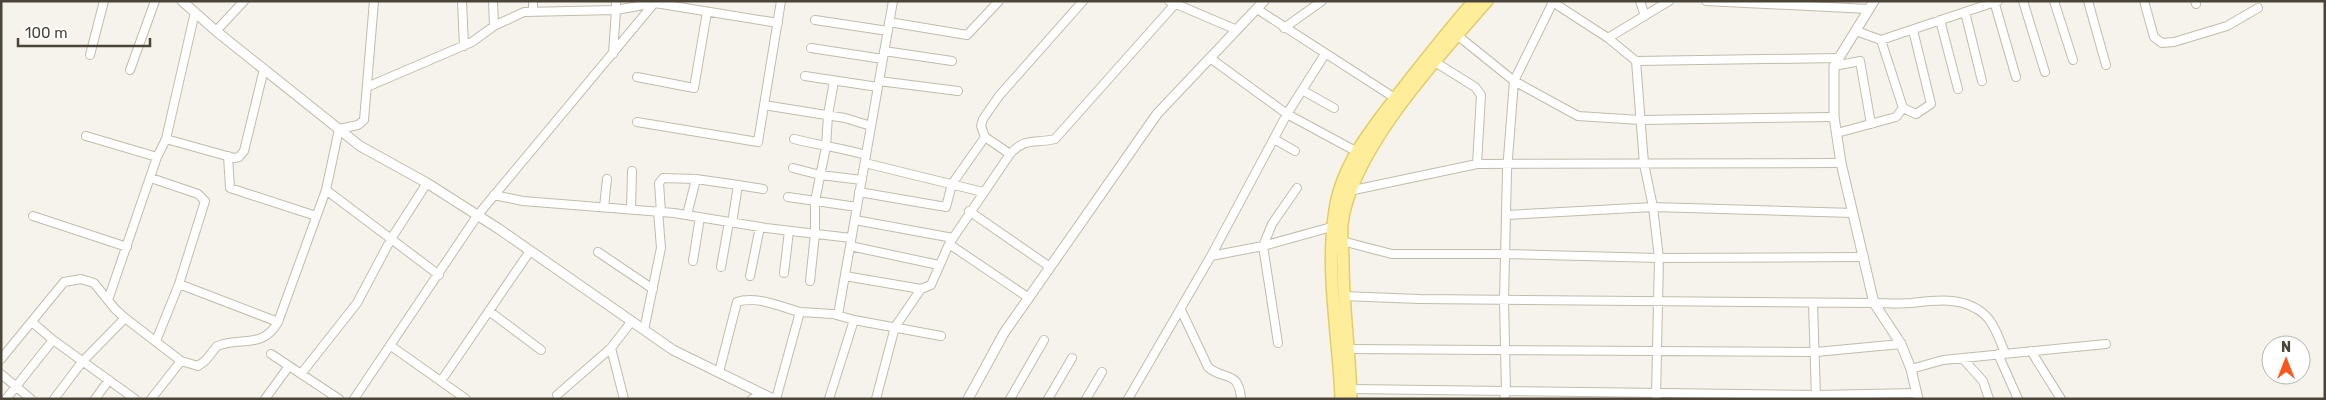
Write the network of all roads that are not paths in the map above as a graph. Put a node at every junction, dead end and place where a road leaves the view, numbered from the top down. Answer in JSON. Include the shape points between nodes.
{"nodes":[{"id":1,"x":104,"y":1,"type":"edge"},
{"id":2,"x":155,"y":1,"type":"edge"},
{"id":3,"x":182,"y":1,"type":"edge"},
{"id":4,"x":244,"y":1,"type":"edge"},
{"id":5,"x":374,"y":1,"type":"edge"},
{"id":6,"x":462,"y":1,"type":"edge"},
{"id":7,"x":493,"y":1,"type":"edge"},
{"id":8,"x":533,"y":1,"type":"edge"},
{"id":9,"x":616,"y":1,"type":"edge"},
{"id":10,"x":782,"y":1,"type":"edge"},
{"id":11,"x":893,"y":1,"type":"edge"},
{"id":12,"x":999,"y":1,"type":"edge"},
{"id":13,"x":1083,"y":1,"type":"edge"},
{"id":14,"x":1264,"y":1,"type":"edge"},
{"id":15,"x":1322,"y":1,"type":"edge"},
{"id":16,"x":1474,"y":1,"type":"edge"},
{"id":17,"x":1487,"y":1,"type":"edge"},
{"id":18,"x":1640,"y":1,"type":"edge"},
{"id":19,"x":1669,"y":1,"type":"edge"},
{"id":20,"x":1706,"y":1,"type":"edge"},
{"id":21,"x":2023,"y":1,"type":"edge"},
{"id":22,"x":2054,"y":1,"type":"edge"},
{"id":23,"x":2088,"y":1,"type":"edge"},
{"id":24,"x":2144,"y":1,"type":"edge"},
{"id":25,"x":656,"y":2,"type":"edge"},
{"id":26,"x":1552,"y":2,"type":"edge"},
{"id":27,"x":1996,"y":2,"type":"edge"},
{"id":28,"x":1172,"y":3,"type":"edge"},
{"id":29,"x":1872,"y":5,"type":"edge"},
{"id":30,"x":2258,"y":8,"type":"dead end"},
{"id":31,"x":1257,"y":9,"type":"junction"},
{"id":32,"x":616,"y":10,"type":"junction"},
{"id":33,"x":195,"y":12,"type":"junction"},
{"id":34,"x":533,"y":12,"type":"junction"},
{"id":35,"x":707,"y":12,"type":"junction"},
{"id":36,"x":1965,"y":12,"type":"junction"},
{"id":37,"x":1645,"y":16,"type":"junction"},
{"id":38,"x":815,"y":20,"type":"dead end"},
{"id":39,"x":1940,"y":20,"type":"junction"},
{"id":40,"x":889,"y":22,"type":"junction"},
{"id":41,"x":778,"y":23,"type":"junction"},
{"id":42,"x":494,"y":26,"type":"junction"},
{"id":43,"x":1284,"y":28,"type":"junction"},
{"id":44,"x":1237,"y":30,"type":"junction"},
{"id":45,"x":1912,"y":30,"type":"junction"},
{"id":46,"x":216,"y":31,"type":"junction"},
{"id":47,"x":888,"y":31,"type":"junction"},
{"id":48,"x":1856,"y":31,"type":"junction"},
{"id":49,"x":1457,"y":35,"type":"junction"},
{"id":50,"x":1608,"y":38,"type":"junction"},
{"id":51,"x":1881,"y":40,"type":"junction"},
{"id":52,"x":464,"y":46,"type":"junction"},
{"id":53,"x":811,"y":48,"type":"dead end"},
{"id":54,"x":613,"y":54,"type":"junction"},
{"id":55,"x":1325,"y":54,"type":"junction"},
{"id":56,"x":90,"y":55,"type":"dead end"},
{"id":57,"x":883,"y":55,"type":"junction"},
{"id":58,"x":1210,"y":58,"type":"junction"},
{"id":59,"x":1636,"y":60,"type":"junction"},
{"id":60,"x":2073,"y":60,"type":"dead end"},
{"id":61,"x":952,"y":61,"type":"dead end"},
{"id":62,"x":1435,"y":62,"type":"junction"},
{"id":63,"x":1836,"y":62,"type":"junction"},
{"id":64,"x":2106,"y":66,"type":"dead end"},
{"id":65,"x":264,"y":69,"type":"junction"},
{"id":66,"x":130,"y":70,"type":"dead end"},
{"id":67,"x":2045,"y":72,"type":"dead end"},
{"id":68,"x":805,"y":76,"type":"dead end"},
{"id":69,"x":638,"y":77,"type":"dead end"},
{"id":70,"x":2016,"y":77,"type":"dead end"},
{"id":71,"x":834,"y":80,"type":"junction"},
{"id":72,"x":1514,"y":81,"type":"junction"},
{"id":73,"x":1982,"y":81,"type":"dead end"},
{"id":74,"x":878,"y":84,"type":"junction"},
{"id":75,"x":367,"y":87,"type":"junction"},
{"id":76,"x":1958,"y":89,"type":"dead end"},
{"id":77,"x":1302,"y":90,"type":"junction"},
{"id":78,"x":958,"y":92,"type":"dead end"},
{"id":79,"x":1399,"y":101,"type":"junction"},
{"id":80,"x":764,"y":105,"type":"junction"},
{"id":81,"x":1334,"y":108,"type":"dead end"},
{"id":82,"x":1902,"y":108,"type":"junction"},
{"id":83,"x":1287,"y":114,"type":"junction"},
{"id":84,"x":828,"y":115,"type":"junction"},
{"id":85,"x":1834,"y":117,"type":"junction"},
{"id":86,"x":1640,"y":120,"type":"junction"},
{"id":87,"x":637,"y":122,"type":"dead end"},
{"id":88,"x":1871,"y":124,"type":"junction"},
{"id":89,"x":871,"y":126,"type":"junction"},
{"id":90,"x":339,"y":129,"type":"junction"},
{"id":91,"x":1837,"y":133,"type":"junction"},
{"id":92,"x":86,"y":136,"type":"dead end"},
{"id":93,"x":985,"y":137,"type":"junction"},
{"id":94,"x":166,"y":139,"type":"junction"},
{"id":95,"x":794,"y":139,"type":"dead end"},
{"id":96,"x":1274,"y":139,"type":"junction"},
{"id":97,"x":826,"y":147,"type":"junction"},
{"id":98,"x":1295,"y":151,"type":"dead end"},
{"id":99,"x":1010,"y":154,"type":"junction"},
{"id":100,"x":1362,"y":154,"type":"junction"},
{"id":101,"x":228,"y":156,"type":"junction"},
{"id":102,"x":157,"y":157,"type":"junction"},
{"id":103,"x":865,"y":159,"type":"junction"},
{"id":104,"x":1477,"y":164,"type":"junction"},
{"id":105,"x":1507,"y":164,"type":"junction"},
{"id":106,"x":1644,"y":164,"type":"junction"},
{"id":107,"x":1841,"y":164,"type":"junction"},
{"id":108,"x":793,"y":168,"type":"dead end"},
{"id":109,"x":632,"y":171,"type":"dead end"},
{"id":110,"x":820,"y":175,"type":"junction"},
{"id":111,"x":150,"y":178,"type":"junction"},
{"id":112,"x":607,"y":178,"type":"dead end"},
{"id":113,"x":696,"y":179,"type":"junction"},
{"id":114,"x":862,"y":180,"type":"junction"},
{"id":115,"x":427,"y":183,"type":"junction"},
{"id":116,"x":738,"y":184,"type":"junction"},
{"id":117,"x":952,"y":184,"type":"junction"},
{"id":118,"x":1297,"y":188,"type":"dead end"},
{"id":119,"x":763,"y":189,"type":"dead end"},
{"id":120,"x":326,"y":190,"type":"junction"},
{"id":121,"x":1349,"y":191,"type":"junction"},
{"id":122,"x":860,"y":192,"type":"junction"},
{"id":123,"x":983,"y":192,"type":"junction"},
{"id":124,"x":494,"y":196,"type":"junction"},
{"id":125,"x":788,"y":197,"type":"dead end"},
{"id":126,"x":815,"y":201,"type":"junction"},
{"id":127,"x":604,"y":207,"type":"junction"},
{"id":128,"x":857,"y":207,"type":"junction"},
{"id":129,"x":1653,"y":208,"type":"junction"},
{"id":130,"x":631,"y":209,"type":"junction"},
{"id":131,"x":969,"y":211,"type":"junction"},
{"id":132,"x":660,"y":212,"type":"junction"},
{"id":133,"x":1853,"y":212,"type":"junction"},
{"id":134,"x":687,"y":215,"type":"junction"},
{"id":135,"x":1506,"y":215,"type":"junction"},
{"id":136,"x":33,"y":216,"type":"dead end"},
{"id":137,"x":316,"y":216,"type":"junction"},
{"id":138,"x":477,"y":216,"type":"junction"},
{"id":139,"x":700,"y":217,"type":"junction"},
{"id":140,"x":855,"y":220,"type":"junction"},
{"id":141,"x":730,"y":222,"type":"junction"},
{"id":142,"x":1337,"y":226,"type":"junction"},
{"id":143,"x":760,"y":227,"type":"junction"},
{"id":144,"x":788,"y":231,"type":"junction"},
{"id":145,"x":815,"y":234,"type":"junction"},
{"id":146,"x":391,"y":239,"type":"junction"},
{"id":147,"x":951,"y":241,"type":"junction"},
{"id":148,"x":851,"y":242,"type":"junction"},
{"id":149,"x":1342,"y":242,"type":"junction"},
{"id":150,"x":1263,"y":246,"type":"junction"},
{"id":151,"x":127,"y":247,"type":"junction"},
{"id":152,"x":530,"y":251,"type":"junction"},
{"id":153,"x":598,"y":252,"type":"dead end"},
{"id":154,"x":1505,"y":254,"type":"junction"},
{"id":155,"x":1212,"y":256,"type":"junction"},
{"id":156,"x":1864,"y":257,"type":"junction"},
{"id":157,"x":1659,"y":258,"type":"junction"},
{"id":158,"x":692,"y":261,"type":"dead end"},
{"id":159,"x":939,"y":265,"type":"junction"},
{"id":160,"x":721,"y":267,"type":"dead end"},
{"id":161,"x":1050,"y":267,"type":"junction"},
{"id":162,"x":784,"y":274,"type":"dead end"},
{"id":163,"x":439,"y":275,"type":"junction"},
{"id":164,"x":750,"y":276,"type":"dead end"},
{"id":165,"x":845,"y":276,"type":"junction"},
{"id":166,"x":810,"y":281,"type":"dead end"},
{"id":167,"x":179,"y":284,"type":"junction"},
{"id":168,"x":653,"y":289,"type":"junction"},
{"id":169,"x":921,"y":289,"type":"junction"},
{"id":170,"x":1343,"y":296,"type":"junction"},
{"id":171,"x":1029,"y":298,"type":"junction"},
{"id":172,"x":108,"y":300,"type":"junction"},
{"id":173,"x":1504,"y":300,"type":"junction"},
{"id":174,"x":1658,"y":301,"type":"junction"},
{"id":175,"x":1814,"y":303,"type":"junction"},
{"id":176,"x":1874,"y":303,"type":"junction"},
{"id":177,"x":1181,"y":310,"type":"junction"},
{"id":178,"x":488,"y":311,"type":"junction"},
{"id":179,"x":800,"y":312,"type":"junction"},
{"id":180,"x":838,"y":315,"type":"junction"},
{"id":181,"x":125,"y":318,"type":"junction"},
{"id":182,"x":854,"y":320,"type":"junction"},
{"id":183,"x":32,"y":322,"type":"junction"},
{"id":184,"x":278,"y":322,"type":"junction"},
{"id":185,"x":631,"y":322,"type":"junction"},
{"id":186,"x":895,"y":328,"type":"junction"},
{"id":187,"x":644,"y":330,"type":"junction"},
{"id":188,"x":941,"y":336,"type":"dead end"},
{"id":189,"x":52,"y":340,"type":"junction"},
{"id":190,"x":1044,"y":340,"type":"dead end"},
{"id":191,"x":156,"y":341,"type":"junction"},
{"id":192,"x":1278,"y":343,"type":"dead end"},
{"id":193,"x":1901,"y":344,"type":"junction"},
{"id":194,"x":2106,"y":344,"type":"dead end"},
{"id":195,"x":391,"y":346,"type":"junction"},
{"id":196,"x":611,"y":348,"type":"junction"},
{"id":197,"x":1348,"y":349,"type":"junction"},
{"id":198,"x":1505,"y":349,"type":"junction"},
{"id":199,"x":542,"y":350,"type":"dead end"},
{"id":200,"x":2031,"y":351,"type":"junction"},
{"id":201,"x":1658,"y":352,"type":"junction"},
{"id":202,"x":1816,"y":352,"type":"junction"},
{"id":203,"x":271,"y":354,"type":"dead end"},
{"id":204,"x":2001,"y":354,"type":"junction"},
{"id":205,"x":1072,"y":358,"type":"dead end"},
{"id":206,"x":1962,"y":358,"type":"junction"},
{"id":207,"x":1,"y":359,"type":"edge"},
{"id":208,"x":181,"y":361,"type":"junction"},
{"id":209,"x":82,"y":362,"type":"junction"},
{"id":210,"x":289,"y":366,"type":"junction"},
{"id":211,"x":1911,"y":369,"type":"junction"},
{"id":212,"x":719,"y":372,"type":"junction"},
{"id":213,"x":1102,"y":372,"type":"dead end"},
{"id":214,"x":1,"y":374,"type":"edge"},
{"id":215,"x":301,"y":374,"type":"junction"},
{"id":216,"x":109,"y":380,"type":"junction"},
{"id":217,"x":441,"y":380,"type":"junction"},
{"id":218,"x":14,"y":387,"type":"junction"},
{"id":219,"x":557,"y":394,"type":"dead end"},
{"id":220,"x":762,"y":394,"type":"junction"},
{"id":221,"x":1351,"y":394,"type":"edge"},
{"id":222,"x":1505,"y":396,"type":"edge"},
{"id":223,"x":1656,"y":396,"type":"edge"},
{"id":224,"x":1918,"y":396,"type":"edge"},
{"id":225,"x":1816,"y":397,"type":"edge"},
{"id":226,"x":6,"y":399,"type":"edge"},
{"id":227,"x":31,"y":399,"type":"edge"},
{"id":228,"x":54,"y":399,"type":"edge"},
{"id":229,"x":95,"y":399,"type":"edge"},
{"id":230,"x":135,"y":399,"type":"edge"},
{"id":231,"x":151,"y":399,"type":"edge"},
{"id":232,"x":265,"y":399,"type":"edge"},
{"id":233,"x":339,"y":399,"type":"edge"},
{"id":234,"x":354,"y":399,"type":"edge"},
{"id":235,"x":466,"y":399,"type":"edge"},
{"id":236,"x":624,"y":399,"type":"edge"},
{"id":237,"x":752,"y":399,"type":"edge"},
{"id":238,"x":774,"y":399,"type":"edge"},
{"id":239,"x":829,"y":399,"type":"edge"},
{"id":240,"x":876,"y":399,"type":"edge"},
{"id":241,"x":968,"y":399,"type":"edge"},
{"id":242,"x":1010,"y":399,"type":"edge"},
{"id":243,"x":1048,"y":399,"type":"edge"},
{"id":244,"x":1086,"y":399,"type":"edge"},
{"id":245,"x":1128,"y":399,"type":"edge"},
{"id":246,"x":1241,"y":399,"type":"edge"},
{"id":247,"x":1341,"y":399,"type":"edge"},
{"id":248,"x":1989,"y":399,"type":"edge"},
{"id":249,"x":2018,"y":399,"type":"edge"},
{"id":250,"x":2061,"y":399,"type":"edge"}],
"edges":[{"from":1,"to":56,"type":"street"},
{"from":2,"to":66,"type":"street"},
{"from":3,"to":33,"type":"street"},
{"from":4,"to":46,"type":"street"},
{"from":5,"to":75,"type":"street"},
{"from":6,"to":52,"type":"street"},
{"from":7,"to":42,"type":"street"},
{"from":8,"to":34,"type":"street"},
{"from":9,"to":32,"type":"street"},
{"from":10,"to":41,"type":"street"},
{"from":11,"to":40,"type":"street"},
{"from":12,"to":40,"type":"street","via":[[967,35]]},
{"from":13,"to":93,"type":"street","via":[[999,96],[983,119],[981,126]]},
{"from":14,"to":31,"type":"street"},
{"from":15,"to":43,"type":"street"},
{"from":16,"to":79,"type":"main road"},
{"from":17,"to":49,"type":"main road"},
{"from":18,"to":37,"type":"street"},
{"from":19,"to":37,"type":"street"},
{"from":20,"to":29,"type":"street"},
{"from":21,"to":67,"type":"street"},
{"from":22,"to":60,"type":"street"},
{"from":23,"to":64,"type":"street"},
{"from":24,"to":30,"type":"street","via":[[2154,38],[2162,43],[2227,26]]},
{"from":25,"to":32,"type":"street"},
{"from":25,"to":35,"type":"street"},
{"from":25,"to":54,"type":"street"},
{"from":26,"to":50,"type":"street"},
{"from":26,"to":72,"type":"street"},
{"from":27,"to":36,"type":"street"},
{"from":27,"to":70,"type":"street"},
{"from":28,"to":44,"type":"street"},
{"from":28,"to":99,"type":"street","via":[[1055,139],[1027,141]]},
{"from":29,"to":48,"type":"street"},
{"from":31,"to":43,"type":"street"},
{"from":31,"to":44,"type":"street"},
{"from":32,"to":34,"type":"street"},
{"from":32,"to":54,"type":"street"},
{"from":33,"to":46,"type":"street"},
{"from":33,"to":94,"type":"street"},
{"from":34,"to":42,"type":"street","via":[[524,12]]},
{"from":35,"to":41,"type":"street"},
{"from":35,"to":69,"type":"street","via":[[694,88]]},
{"from":36,"to":39,"type":"street"},
{"from":36,"to":73,"type":"street"},
{"from":37,"to":50,"type":"street"},
{"from":38,"to":47,"type":"street"},
{"from":39,"to":45,"type":"street"},
{"from":39,"to":76,"type":"street"},
{"from":40,"to":47,"type":"street"},
{"from":41,"to":80,"type":"street"},
{"from":42,"to":52,"type":"street"},
{"from":43,"to":55,"type":"street"},
{"from":44,"to":58,"type":"street"},
{"from":45,"to":51,"type":"street"},
{"from":45,"to":82,"type":"street","via":[[1931,104],[1916,114]]},
{"from":46,"to":65,"type":"street"},
{"from":47,"to":57,"type":"street"},
{"from":48,"to":51,"type":"street"},
{"from":48,"to":63,"type":"street"},
{"from":49,"to":62,"type":"main road"},
{"from":49,"to":72,"type":"street"},
{"from":50,"to":59,"type":"street"},
{"from":51,"to":82,"type":"street"},
{"from":52,"to":75,"type":"street"},
{"from":53,"to":57,"type":"street"},
{"from":54,"to":124,"type":"street"},
{"from":55,"to":77,"type":"street"},
{"from":55,"to":79,"type":"street"},
{"from":57,"to":61,"type":"street"},
{"from":57,"to":74,"type":"street"},
{"from":58,"to":83,"type":"street"},
{"from":58,"to":161,"type":"street","via":[[1157,114]]},
{"from":59,"to":63,"type":"street"},
{"from":59,"to":86,"type":"street"},
{"from":62,"to":79,"type":"main road"},
{"from":62,"to":104,"type":"street","via":[[1475,87],[1482,95]]},
{"from":63,"to":85,"type":"street"},
{"from":63,"to":88,"type":"street","via":[[1860,61]]},
{"from":65,"to":90,"type":"street"},
{"from":65,"to":101,"type":"street","via":[[244,151],[239,158]]},
{"from":68,"to":71,"type":"street"},
{"from":71,"to":74,"type":"street"},
{"from":71,"to":84,"type":"street"},
{"from":72,"to":86,"type":"street","via":[[1578,116]]},
{"from":72,"to":105,"type":"street"},
{"from":74,"to":78,"type":"street"},
{"from":74,"to":89,"type":"street"},
{"from":75,"to":90,"type":"street","via":[[364,120],[358,125]]},
{"from":77,"to":81,"type":"street"},
{"from":77,"to":83,"type":"street"},
{"from":79,"to":100,"type":"main road"},
{"from":80,"to":84,"type":"street"},
{"from":80,"to":87,"type":"street","via":[[758,142]]},
{"from":82,"to":88,"type":"street","via":[[1896,118]]},
{"from":83,"to":96,"type":"street"},
{"from":83,"to":100,"type":"street"},
{"from":84,"to":89,"type":"street"},
{"from":84,"to":97,"type":"street"},
{"from":85,"to":86,"type":"street"},
{"from":85,"to":91,"type":"street"},
{"from":86,"to":106,"type":"street"},
{"from":88,"to":91,"type":"street"},
{"from":89,"to":103,"type":"street"},
{"from":90,"to":115,"type":"street","via":[[360,146]]},
{"from":90,"to":120,"type":"street"},
{"from":91,"to":107,"type":"street"},
{"from":92,"to":102,"type":"street"},
{"from":93,"to":99,"type":"street"},
{"from":93,"to":117,"type":"street"},
{"from":94,"to":101,"type":"street"},
{"from":94,"to":102,"type":"street"},
{"from":95,"to":97,"type":"street"},
{"from":96,"to":98,"type":"street"},
{"from":96,"to":155,"type":"street"},
{"from":97,"to":103,"type":"street","via":[[844,148]]},
{"from":97,"to":110,"type":"street"},
{"from":99,"to":123,"type":"street"},
{"from":100,"to":121,"type":"main road"},
{"from":100,"to":142,"type":"main road","via":[[1340,187]]},
{"from":101,"to":137,"type":"street","via":[[230,188]]},
{"from":102,"to":111,"type":"street"},
{"from":103,"to":114,"type":"street"},
{"from":103,"to":117,"type":"street"},
{"from":104,"to":105,"type":"street"},
{"from":104,"to":121,"type":"street"},
{"from":105,"to":106,"type":"street"},
{"from":105,"to":135,"type":"street"},
{"from":106,"to":107,"type":"street"},
{"from":106,"to":129,"type":"street"},
{"from":107,"to":133,"type":"street"},
{"from":108,"to":110,"type":"street"},
{"from":109,"to":130,"type":"street"},
{"from":110,"to":114,"type":"street"},
{"from":110,"to":126,"type":"street"},
{"from":111,"to":151,"type":"street"},
{"from":111,"to":167,"type":"street","via":[[198,194],[205,201]]},
{"from":112,"to":127,"type":"street"},
{"from":113,"to":116,"type":"street"},
{"from":113,"to":132,"type":"street","via":[[663,178],[659,183]]},
{"from":113,"to":134,"type":"street"},
{"from":114,"to":122,"type":"street"},
{"from":115,"to":138,"type":"street"},
{"from":115,"to":146,"type":"street"},
{"from":116,"to":119,"type":"street"},
{"from":116,"to":141,"type":"street"},
{"from":117,"to":122,"type":"street","via":[[946,208]]},
{"from":117,"to":123,"type":"street"},
{"from":118,"to":150,"type":"street","via":[[1272,224]]},
{"from":120,"to":137,"type":"street"},
{"from":120,"to":146,"type":"street"},
{"from":121,"to":142,"type":"main road"},
{"from":122,"to":128,"type":"street"},
{"from":123,"to":131,"type":"street"},
{"from":124,"to":127,"type":"street"},
{"from":124,"to":138,"type":"street"},
{"from":125,"to":126,"type":"street"},
{"from":126,"to":128,"type":"street"},
{"from":126,"to":145,"type":"street"},
{"from":127,"to":130,"type":"street"},
{"from":128,"to":140,"type":"street"},
{"from":129,"to":133,"type":"street"},
{"from":129,"to":135,"type":"street"},
{"from":129,"to":157,"type":"street"},
{"from":130,"to":132,"type":"street"},
{"from":131,"to":147,"type":"street"},
{"from":131,"to":161,"type":"street"},
{"from":132,"to":134,"type":"street"},
{"from":132,"to":168,"type":"street","via":[[661,248]]},
{"from":133,"to":156,"type":"street"},
{"from":134,"to":139,"type":"street"},
{"from":135,"to":154,"type":"street"},
{"from":136,"to":151,"type":"street"},
{"from":137,"to":184,"type":"street"},
{"from":138,"to":152,"type":"street"},
{"from":138,"to":163,"type":"street"},
{"from":139,"to":141,"type":"street"},
{"from":139,"to":158,"type":"street"},
{"from":140,"to":147,"type":"street"},
{"from":140,"to":148,"type":"street"},
{"from":141,"to":143,"type":"street"},
{"from":141,"to":160,"type":"street"},
{"from":142,"to":149,"type":"main road"},
{"from":142,"to":150,"type":"street"},
{"from":142,"to":247,"type":"main road","via":[[1333,300]]},
{"from":143,"to":144,"type":"street"},
{"from":143,"to":164,"type":"street"},
{"from":144,"to":145,"type":"street"},
{"from":144,"to":162,"type":"street"},
{"from":145,"to":148,"type":"street"},
{"from":145,"to":166,"type":"street"},
{"from":146,"to":163,"type":"street"},
{"from":146,"to":215,"type":"street","via":[[357,303]]},
{"from":147,"to":159,"type":"street"},
{"from":147,"to":171,"type":"street"},
{"from":148,"to":159,"type":"street"},
{"from":148,"to":165,"type":"street"},
{"from":149,"to":154,"type":"street","via":[[1392,254]]},
{"from":149,"to":170,"type":"main road"},
{"from":150,"to":155,"type":"street"},
{"from":150,"to":192,"type":"street"},
{"from":151,"to":172,"type":"street"},
{"from":152,"to":178,"type":"street"},
{"from":152,"to":185,"type":"street"},
{"from":153,"to":168,"type":"street"},
{"from":154,"to":157,"type":"street"},
{"from":154,"to":173,"type":"street"},
{"from":155,"to":177,"type":"street"},
{"from":156,"to":157,"type":"street"},
{"from":156,"to":176,"type":"street"},
{"from":157,"to":174,"type":"street"},
{"from":159,"to":169,"type":"street","via":[[931,284]]},
{"from":161,"to":171,"type":"street"},
{"from":163,"to":195,"type":"street"},
{"from":165,"to":169,"type":"street"},
{"from":165,"to":180,"type":"street"},
{"from":167,"to":184,"type":"street"},
{"from":167,"to":191,"type":"street"},
{"from":168,"to":187,"type":"street"},
{"from":169,"to":186,"type":"street"},
{"from":170,"to":173,"type":"street"},
{"from":170,"to":197,"type":"main road"},
{"from":171,"to":241,"type":"street","via":[[1004,333]]},
{"from":172,"to":181,"type":"street"},
{"from":172,"to":183,"type":"street","via":[[94,282],[69,280]]},
{"from":173,"to":174,"type":"street"},
{"from":173,"to":198,"type":"street"},
{"from":174,"to":175,"type":"street"},
{"from":174,"to":201,"type":"street"},
{"from":175,"to":176,"type":"street"},
{"from":175,"to":202,"type":"street"},
{"from":176,"to":193,"type":"street"},
{"from":176,"to":204,"type":"street","via":[[1934,300],[1959,302],[1976,308],[1987,317]]},
{"from":177,"to":245,"type":"street"},
{"from":177,"to":246,"type":"street","via":[[1208,367],[1213,372],[1230,375],[1240,390]]},
{"from":178,"to":199,"type":"street"},
{"from":178,"to":217,"type":"street"},
{"from":179,"to":180,"type":"street"},
{"from":179,"to":212,"type":"street","via":[[755,300],[737,302]]},
{"from":179,"to":238,"type":"street"},
{"from":180,"to":182,"type":"street"},
{"from":181,"to":191,"type":"street"},
{"from":181,"to":209,"type":"street"},
{"from":182,"to":186,"type":"street"},
{"from":182,"to":239,"type":"street"},
{"from":183,"to":189,"type":"street"},
{"from":183,"to":207,"type":"street"},
{"from":184,"to":208,"type":"street","via":[[273,332],[258,340],[216,346],[198,366]]},
{"from":185,"to":187,"type":"street"},
{"from":185,"to":196,"type":"street"},
{"from":186,"to":188,"type":"street"},
{"from":186,"to":240,"type":"street"},
{"from":187,"to":212,"type":"street","via":[[673,350]]},
{"from":189,"to":209,"type":"street"},
{"from":189,"to":218,"type":"street"},
{"from":190,"to":242,"type":"street"},
{"from":191,"to":208,"type":"street"},
{"from":193,"to":202,"type":"street"},
{"from":193,"to":211,"type":"street"},
{"from":194,"to":200,"type":"street"},
{"from":195,"to":217,"type":"street"},
{"from":195,"to":234,"type":"street"},
{"from":196,"to":219,"type":"street"},
{"from":196,"to":236,"type":"street"},
{"from":197,"to":198,"type":"street"},
{"from":197,"to":221,"type":"main road"},
{"from":198,"to":201,"type":"street"},
{"from":198,"to":222,"type":"street"},
{"from":200,"to":204,"type":"street"},
{"from":200,"to":250,"type":"street"},
{"from":201,"to":202,"type":"street"},
{"from":201,"to":223,"type":"street"},
{"from":202,"to":225,"type":"street"},
{"from":203,"to":210,"type":"street"},
{"from":204,"to":206,"type":"street"},
{"from":204,"to":249,"type":"street"},
{"from":205,"to":243,"type":"street"},
{"from":206,"to":211,"type":"street"},
{"from":206,"to":248,"type":"street","via":[[1982,381]]},
{"from":208,"to":231,"type":"street"},
{"from":209,"to":216,"type":"street"},
{"from":209,"to":228,"type":"street"},
{"from":210,"to":215,"type":"street"},
{"from":210,"to":232,"type":"street"},
{"from":211,"to":224,"type":"street"},
{"from":212,"to":220,"type":"street"},
{"from":213,"to":244,"type":"street"},
{"from":214,"to":218,"type":"street"},
{"from":215,"to":233,"type":"street"},
{"from":216,"to":229,"type":"street"},
{"from":216,"to":230,"type":"street"},
{"from":217,"to":235,"type":"street"},
{"from":218,"to":226,"type":"street"},
{"from":218,"to":227,"type":"street"},
{"from":220,"to":237,"type":"street"},
{"from":220,"to":238,"type":"street"},
{"from":221,"to":222,"type":"street"},
{"from":222,"to":223,"type":"street"},
{"from":223,"to":225,"type":"street"},
{"from":224,"to":225,"type":"street"}]}
